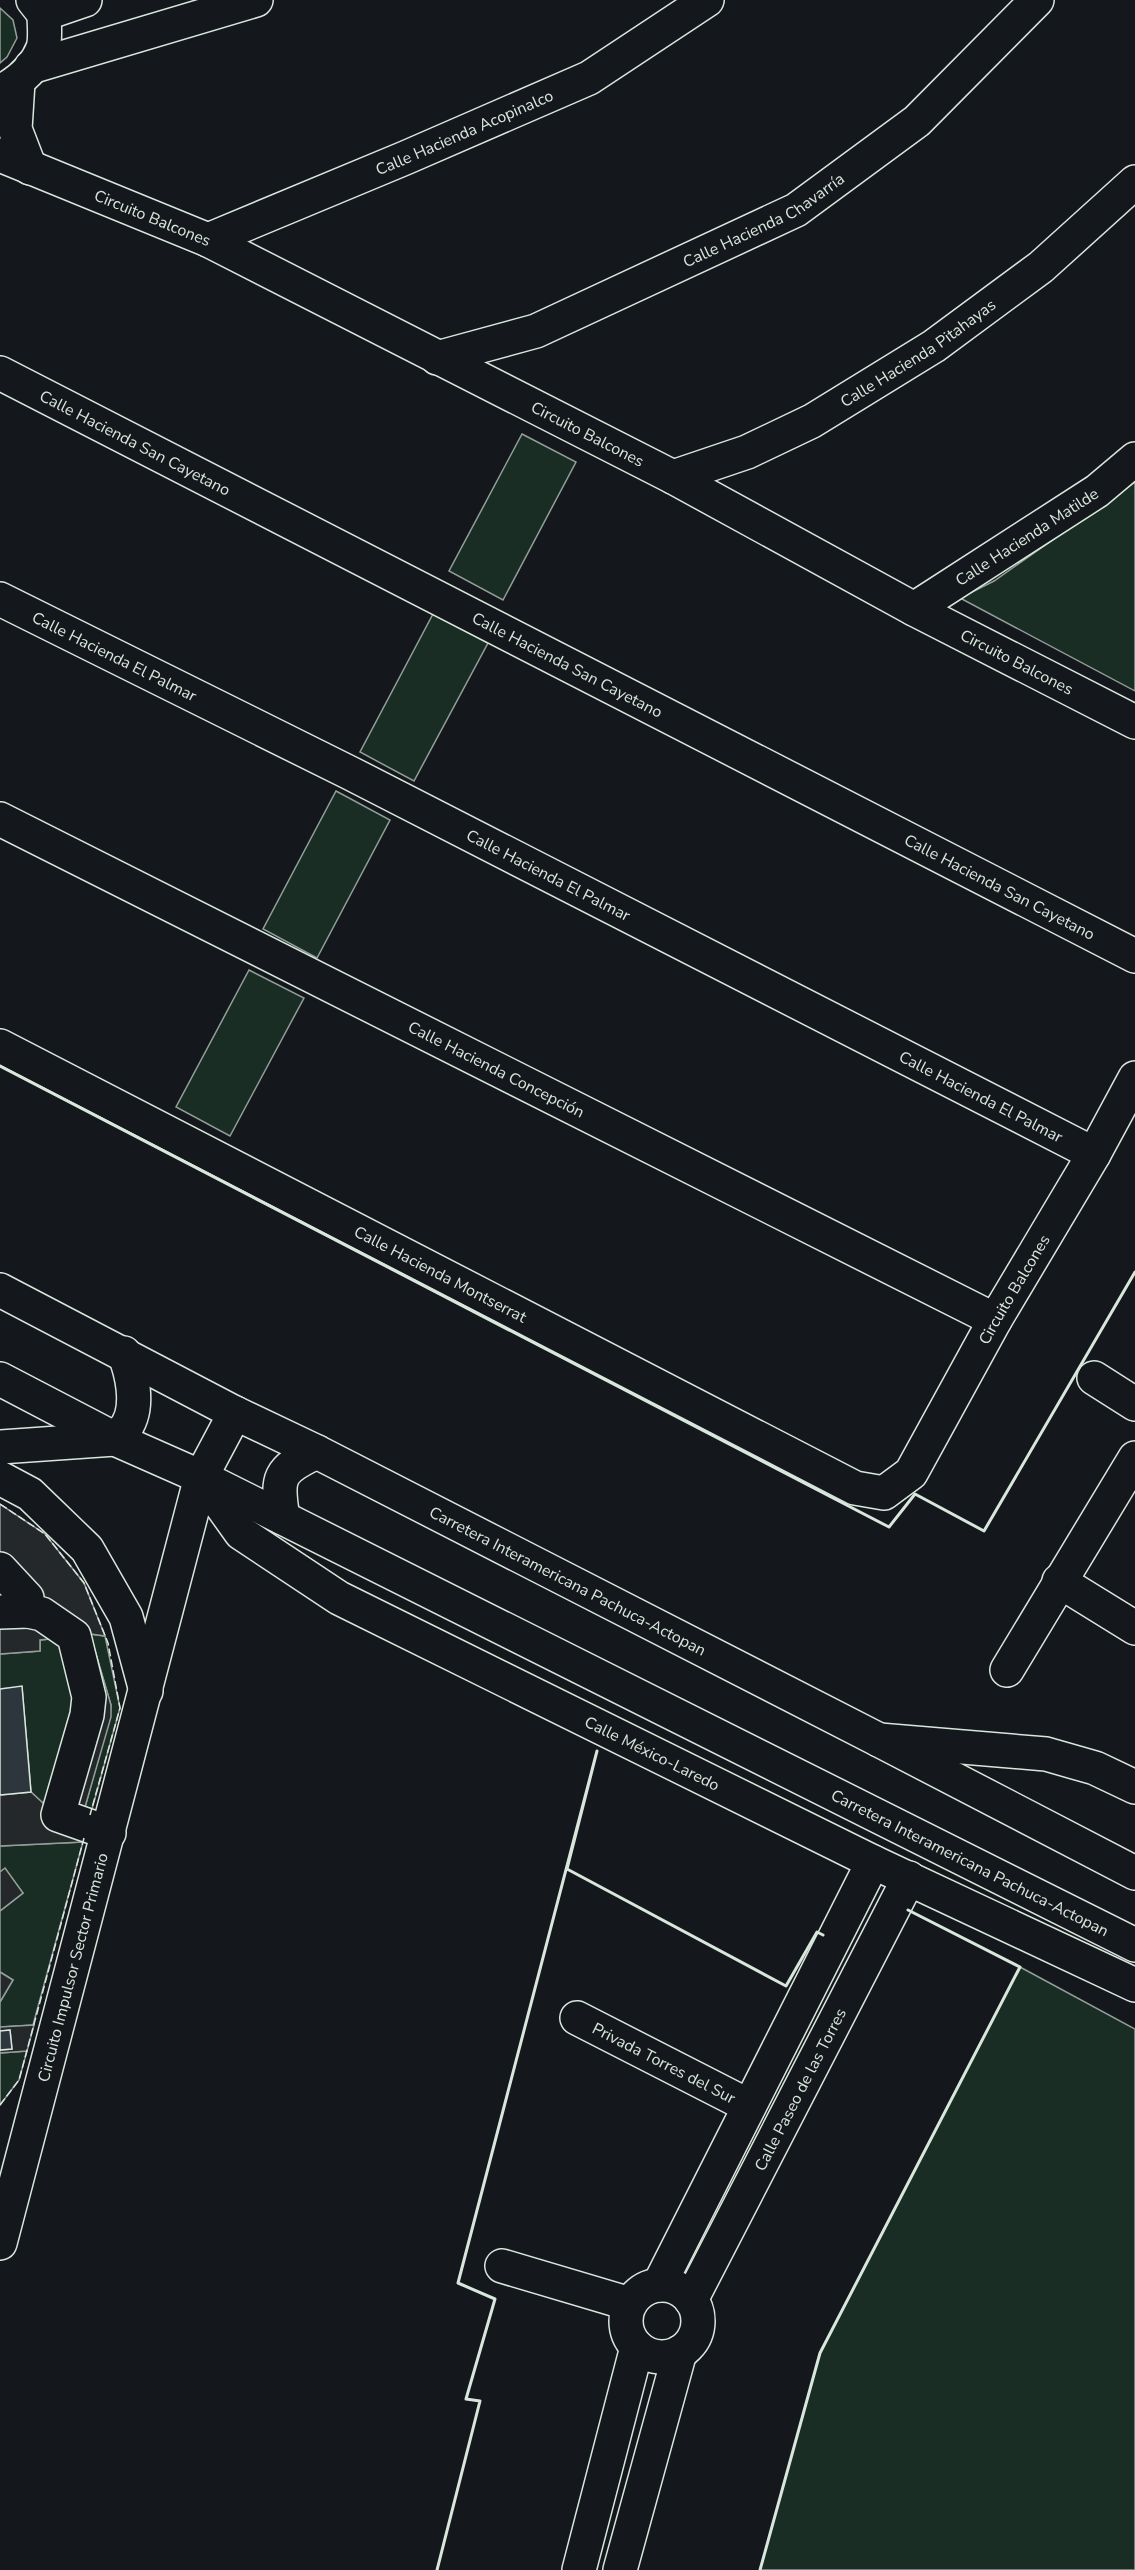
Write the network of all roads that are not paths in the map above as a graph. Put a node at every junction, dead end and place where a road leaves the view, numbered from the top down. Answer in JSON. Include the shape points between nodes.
{"nodes":[{"id":1,"x":86,"y":0,"type":"edge"},
{"id":2,"x":256,"y":0,"type":"edge"},
{"id":3,"x":707,"y":0,"type":"edge"},
{"id":4,"x":1037,"y":0,"type":"edge"},
{"id":5,"x":39,"y":7,"type":"edge"},
{"id":6,"x":17,"y":80,"type":"edge"},
{"id":7,"x":0,"y":155,"type":"edge"},
{"id":8,"x":30,"y":168,"type":"junction"},
{"id":9,"x":1135,"y":182,"type":"edge"},
{"id":10,"x":208,"y":240,"type":"junction"},
{"id":11,"x":437,"y":358,"type":"junction"},
{"id":12,"x":0,"y":374,"type":"edge"},
{"id":13,"x":1135,"y":459,"type":"edge"},
{"id":14,"x":673,"y":477,"type":"junction"},
{"id":15,"x":0,"y":598,"type":"edge"},
{"id":16,"x":914,"y":609,"type":"junction"},
{"id":17,"x":1135,"y":722,"type":"edge"},
{"id":18,"x":0,"y":819,"type":"edge"},
{"id":19,"x":1135,"y":956,"type":"edge"},
{"id":20,"x":0,"y":1046,"type":"edge"},
{"id":21,"x":1135,"y":1078,"type":"edge"},
{"id":22,"x":1094,"y":1154,"type":"junction"},
{"id":23,"x":0,"y":1290,"type":"edge"},
{"id":24,"x":995,"y":1320,"type":"junction"},
{"id":25,"x":124,"y":1353,"type":"junction"},
{"id":26,"x":1094,"y":1378,"type":"dead end"},
{"id":27,"x":0,"y":1379,"type":"edge"},
{"id":28,"x":1135,"y":1404,"type":"edge"},
{"id":29,"x":235,"y":1413,"type":"junction"},
{"id":30,"x":115,"y":1439,"type":"junction"},
{"id":31,"x":0,"y":1447,"type":"edge"},
{"id":32,"x":317,"y":1452,"type":"junction"},
{"id":33,"x":1135,"y":1458,"type":"edge"},
{"id":34,"x":201,"y":1477,"type":"junction"},
{"id":35,"x":0,"y":1478,"type":"edge"},
{"id":36,"x":884,"y":1493,"type":"joint"},
{"id":37,"x":283,"y":1518,"type":"junction"},
{"id":38,"x":0,"y":1569,"type":"edge"},
{"id":39,"x":1059,"y":1581,"type":"junction"},
{"id":40,"x":14,"y":1611,"type":"edge"},
{"id":41,"x":1135,"y":1628,"type":"edge"},
{"id":42,"x":1008,"y":1670,"type":"dead end"},
{"id":43,"x":146,"y":1693,"type":"junction"},
{"id":44,"x":879,"y":1740,"type":"junction"},
{"id":45,"x":1135,"y":1787,"type":"edge"},
{"id":46,"x":109,"y":1833,"type":"junction"},
{"id":47,"x":873,"y":1862,"type":"junction"},
{"id":48,"x":1135,"y":1874,"type":"edge"},
{"id":49,"x":909,"y":1878,"type":"junction"},
{"id":50,"x":1135,"y":1945,"type":"edge"},
{"id":51,"x":823,"y":1960,"type":"junction"},
{"id":52,"x":856,"y":1978,"type":"junction"},
{"id":53,"x":1135,"y":1985,"type":"edge"},
{"id":54,"x":577,"y":2018,"type":"dead end"},
{"id":55,"x":749,"y":2106,"type":"junction"},
{"id":56,"x":11,"y":2153,"type":"edge"},
{"id":57,"x":0,"y":2243,"type":"edge"},
{"id":58,"x":502,"y":2266,"type":"dead end"},
{"id":59,"x":659,"y":2285,"type":"junction"},
{"id":60,"x":691,"y":2300,"type":"junction"},
{"id":61,"x":630,"y":2304,"type":"junction"},
{"id":62,"x":637,"y":2348,"type":"junction"},
{"id":63,"x":680,"y":2352,"type":"junction"},
{"id":64,"x":579,"y":2570,"type":"edge"},
{"id":65,"x":620,"y":2570,"type":"edge"}],
"edges":[{"from":1,"to":5,"type":"street"},
{"from":2,"to":6,"type":"street"},
{"from":3,"to":10,"type":"street","name":"Calle Hacienda Acopinalco","via":[[589,78]]},
{"from":4,"to":11,"type":"street","name":"Calle Hacienda Chavarría","via":[[916,121],[796,210],[536,331]]},
{"from":5,"to":6,"type":"street","via":[[43,47]]},
{"from":6,"to":8,"type":"street","via":[[15,129]]},
{"from":7,"to":8,"type":"street","name":"Circuito Balcones"},
{"from":8,"to":10,"type":"street","name":"Circuito Balcones"},
{"from":9,"to":14,"type":"street","name":"Calle Hacienda Pitahayas","via":[[1041,267],[934,346],[812,421],[747,452]]},
{"from":10,"to":11,"type":"street","name":"Circuito Balcones"},
{"from":11,"to":14,"type":"street","name":"Circuito Balcones"},
{"from":12,"to":19,"type":"street","name":"Calle Hacienda San Cayetano"},
{"from":13,"to":16,"type":"street","name":"Calle Hacienda Matilde","via":[[1097,491]]},
{"from":14,"to":16,"type":"street","name":"Circuito Balcones"},
{"from":15,"to":22,"type":"street","name":"Calle Hacienda El Palmar","via":[[361,778]]},
{"from":16,"to":17,"type":"street","name":"Circuito Balcones"},
{"from":18,"to":24,"type":"street","name":"Calle Hacienda Concepción"},
{"from":20,"to":36,"type":"street","name":"Calle Hacienda Montserrat","via":[[855,1488]]},
{"from":21,"to":22,"type":"street","name":"Circuito Balcones"},
{"from":22,"to":24,"type":"street","name":"Circuito Balcones"},
{"from":23,"to":25,"type":"street","name":"Carretera Interamericana Pachuca-Actopan"},
{"from":24,"to":36,"type":"street","name":"Circuito Balcones","via":[[911,1473]]},
{"from":25,"to":29,"type":"street","name":"Carretera Interamericana Pachuca-Actopan"},
{"from":25,"to":30,"type":"street","via":[[133,1399],[128,1424]]},
{"from":26,"to":28,"type":"street"},
{"from":27,"to":30,"type":"street","name":"Carretera Interamericana Pachuca-Actopan"},
{"from":29,"to":32,"type":"street","name":"Carretera Interamericana Pachuca-Actopan"},
{"from":29,"to":34,"type":"street","name":"Circuito Impulsor Sector Primario"},
{"from":30,"to":31,"type":"street"},
{"from":30,"to":34,"type":"street","name":"Carretera Interamericana Pachuca-Actopan"},
{"from":32,"to":37,"type":"street","via":[[294,1463],[283,1474],[278,1490]]},
{"from":32,"to":44,"type":"street","name":"Carretera Interamericana Pachuca-Actopan"},
{"from":33,"to":39,"type":"street"},
{"from":34,"to":37,"type":"street","name":"Carretera Interamericana Pachuca-Actopan"},
{"from":34,"to":43,"type":"street","name":"Circuito Impulsor Sector Primario"},
{"from":34,"to":47,"type":"street","name":"Calle México-Laredo","via":[[241,1533],[339,1598]]},
{"from":35,"to":43,"type":"street","name":"Circuito Impulsor Sector Primario","via":[[30,1494],[87,1549],[126,1617]]},
{"from":37,"to":50,"type":"street","name":"Carretera Interamericana Pachuca-Actopan"},
{"from":38,"to":40,"type":"street","via":[[27,1598]]},
{"from":39,"to":41,"type":"street"},
{"from":39,"to":42,"type":"street"},
{"from":40,"to":46,"type":"street","via":[[42,1614],[74,1636],[90,1696],[58,1815]]},
{"from":43,"to":46,"type":"street","name":"Circuito Impulsor Sector Primario"},
{"from":44,"to":45,"type":"street","via":[[1046,1754],[1095,1768]]},
{"from":44,"to":48,"type":"street","name":"Carretera Interamericana Pachuca-Actopan"},
{"from":46,"to":56,"type":"street","name":"Circuito Impulsor Sector Primario"},
{"from":47,"to":49,"type":"street","name":"Calle México-Laredo"},
{"from":47,"to":51,"type":"street"},
{"from":49,"to":52,"type":"street","name":"Calle Paseo de las Torres"},
{"from":49,"to":53,"type":"street","name":"Calle México-Laredo"},
{"from":51,"to":52,"type":"street"},
{"from":51,"to":55,"type":"street"},
{"from":52,"to":60,"type":"street","name":"Calle Paseo de las Torres"},
{"from":54,"to":55,"type":"street","name":"Privada Torres del Sur"},
{"from":55,"to":59,"type":"street"},
{"from":56,"to":57,"type":"street","name":"Circuito Impulsor Sector Primario"},
{"from":58,"to":61,"type":"street"},
{"from":59,"to":60,"type":"street","via":[[683,2292]]},
{"from":59,"to":61,"type":"street","via":[[637,2294]]},
{"from":60,"to":63,"type":"street","via":[[696,2312],[695,2335]]},
{"from":61,"to":62,"type":"street","via":[[626,2328]]},
{"from":62,"to":63,"type":"street","via":[[658,2356]]},
{"from":62,"to":64,"type":"street"},
{"from":63,"to":65,"type":"street"}]}
